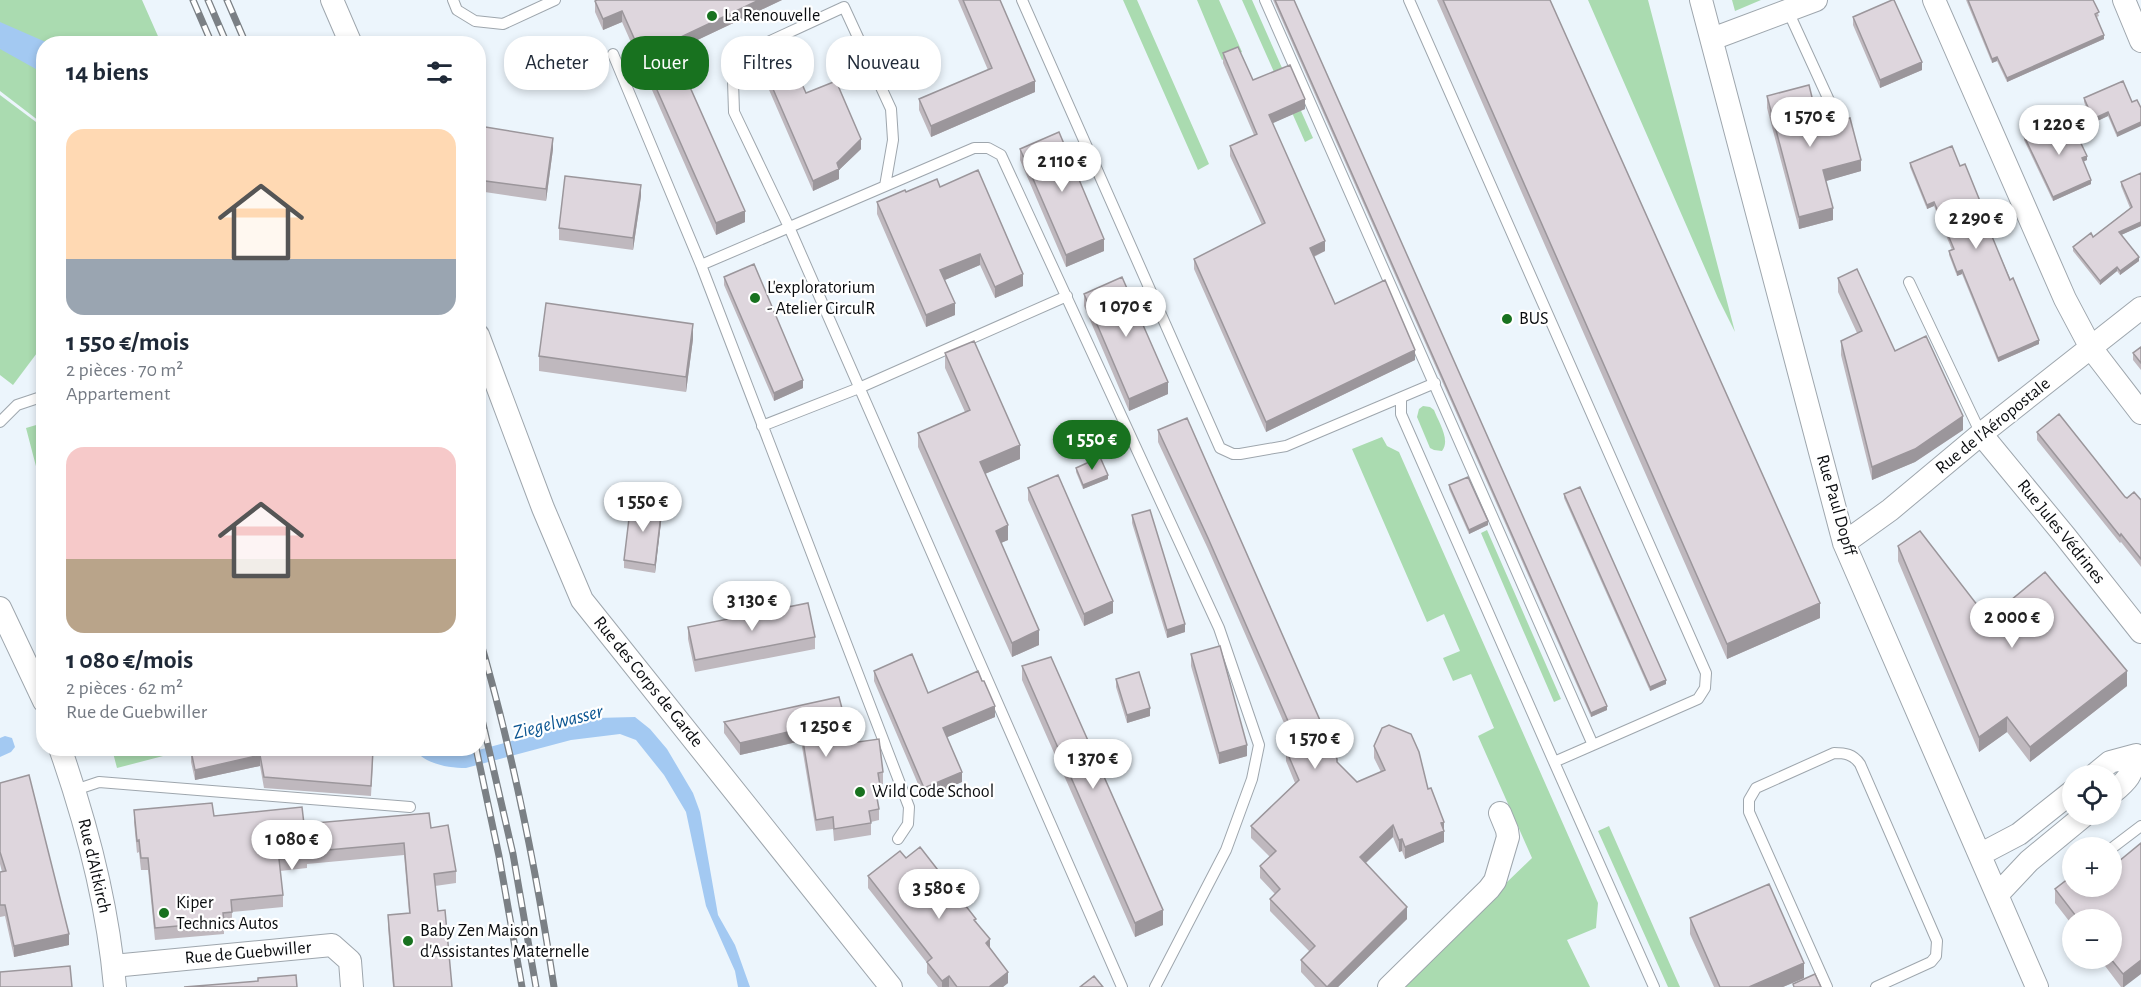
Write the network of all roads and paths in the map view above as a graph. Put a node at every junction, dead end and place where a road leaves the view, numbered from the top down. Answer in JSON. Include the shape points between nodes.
{"nodes":[{"id":1,"x":332,"y":0,"type":"edge"},
{"id":2,"x":453,"y":0,"type":"edge"},
{"id":3,"x":555,"y":0,"type":"edge"},
{"id":4,"x":1022,"y":0,"type":"edge"},
{"id":5,"x":1265,"y":0,"type":"edge"},
{"id":6,"x":1409,"y":0,"type":"edge"},
{"id":7,"x":1701,"y":0,"type":"edge"},
{"id":8,"x":1816,"y":0,"type":"edge"},
{"id":9,"x":1934,"y":0,"type":"edge"},
{"id":10,"x":2124,"y":0,"type":"edge"},
{"id":11,"x":1788,"y":11,"type":"junction"},
{"id":12,"x":348,"y":36,"type":"edge"},
{"id":13,"x":1712,"y":39,"type":"junction"},
{"id":14,"x":2141,"y":41,"type":"edge"},
{"id":15,"x":613,"y":54,"type":"dead end"},
{"id":16,"x":1838,"y":120,"type":"edge"},
{"id":17,"x":885,"y":186,"type":"junction"},
{"id":18,"x":789,"y":227,"type":"junction"},
{"id":19,"x":701,"y":265,"type":"junction"},
{"id":20,"x":1908,"y":282,"type":"dead end"},
{"id":21,"x":1067,"y":296,"type":"junction"},
{"id":22,"x":2141,"y":308,"type":"edge"},
{"id":23,"x":2091,"y":348,"type":"junction"},
{"id":24,"x":486,"y":356,"type":"edge"},
{"id":25,"x":1435,"y":383,"type":"junction"},
{"id":26,"x":859,"y":388,"type":"junction"},
{"id":27,"x":1401,"y":398,"type":"junction"},
{"id":28,"x":36,"y":399,"type":"edge"},
{"id":29,"x":2141,"y":413,"type":"edge"},
{"id":30,"x":0,"y":422,"type":"edge"},
{"id":31,"x":762,"y":426,"type":"junction"},
{"id":32,"x":1981,"y":434,"type":"junction"},
{"id":33,"x":1844,"y":543,"type":"junction"},
{"id":34,"x":0,"y":608,"type":"edge"},
{"id":35,"x":2141,"y":632,"type":"edge"},
{"id":36,"x":36,"y":684,"type":"edge"},
{"id":37,"x":1593,"y":745,"type":"junction"},
{"id":38,"x":2138,"y":753,"type":"edge"},
{"id":39,"x":63,"y":756,"type":"edge"},
{"id":40,"x":1554,"y":762,"type":"junction"},
{"id":41,"x":2106,"y":765,"type":"edge"},
{"id":42,"x":2122,"y":785,"type":"edge"},
{"id":43,"x":75,"y":790,"type":"junction"},
{"id":44,"x":2062,"y":800,"type":"edge"},
{"id":45,"x":410,"y":807,"type":"dead end"},
{"id":46,"x":1500,"y":813,"type":"dead end"},
{"id":47,"x":2073,"y":825,"type":"edge"},
{"id":48,"x":2141,"y":826,"type":"edge"},
{"id":49,"x":898,"y":839,"type":"dead end"},
{"id":50,"x":2122,"y":840,"type":"edge"},
{"id":51,"x":1981,"y":854,"type":"junction"},
{"id":52,"x":1998,"y":894,"type":"junction"},
{"id":53,"x":114,"y":976,"type":"edge"},
{"id":54,"x":352,"y":987,"type":"edge"},
{"id":55,"x":891,"y":987,"type":"edge"},
{"id":56,"x":1122,"y":987,"type":"edge"},
{"id":57,"x":1155,"y":987,"type":"edge"},
{"id":58,"x":1389,"y":987,"type":"edge"},
{"id":59,"x":1654,"y":987,"type":"edge"},
{"id":60,"x":1827,"y":987,"type":"edge"},
{"id":61,"x":1876,"y":987,"type":"edge"},
{"id":62,"x":2037,"y":987,"type":"edge"}],
"edges":[{"from":1,"to":12,"type":"street"},
{"from":2,"to":3,"type":"lane","via":[[457,10],[475,21],[503,24]]},
{"from":4,"to":27,"type":"lane","via":[[1220,448],[1240,454],[1286,446]]},
{"from":5,"to":25,"type":"lane"},
{"from":6,"to":37,"type":"lane","via":[[1706,673],[1705,688],[1698,699]]},
{"from":7,"to":13,"type":"street","name":"Rue Paul Dopff"},
{"from":8,"to":11,"type":"street"},
{"from":9,"to":23,"type":"street","via":[[2065,299]]},
{"from":10,"to":14,"type":"street"},
{"from":11,"to":13,"type":"street"},
{"from":11,"to":16,"type":"lane"},
{"from":13,"to":33,"type":"street","name":"Rue Paul Dopff"},
{"from":15,"to":19,"type":"lane"},
{"from":17,"to":18,"type":"lane"},
{"from":17,"to":18,"type":"lane","via":[[893,140],[891,109],[844,7],[740,55],[733,81],[734,112]]},
{"from":17,"to":21,"type":"lane","via":[[974,148],[988,148],[1001,155]]},
{"from":18,"to":19,"type":"lane"},
{"from":18,"to":26,"type":"lane"},
{"from":19,"to":31,"type":"lane"},
{"from":20,"to":32,"type":"lane"},
{"from":21,"to":26,"type":"lane"},
{"from":21,"to":57,"type":"lane","via":[[1219,628],[1260,745],[1226,850]]},
{"from":22,"to":23,"type":"street","name":"Rue de l'Aéropostale"},
{"from":23,"to":29,"type":"street"},
{"from":23,"to":32,"type":"street","name":"Rue de l'Aéropostale"},
{"from":24,"to":55,"type":"street","name":"Rue des Corps de Garde","via":[[582,600]]},
{"from":25,"to":27,"type":"lane"},
{"from":25,"to":37,"type":"lane"},
{"from":26,"to":31,"type":"lane"},
{"from":26,"to":56,"type":"lane"},
{"from":27,"to":40,"type":"lane","via":[[1401,414]]},
{"from":28,"to":30,"type":"lane","via":[[17,405]]},
{"from":31,"to":49,"type":"lane","via":[[909,807],[908,824]]},
{"from":32,"to":33,"type":"street","name":"Rue de l'Aéropostale"},
{"from":32,"to":35,"type":"street","name":"Rue Jules Védrines"},
{"from":33,"to":51,"type":"street","name":"Rue Paul Dopff"},
{"from":34,"to":36,"type":"street"},
{"from":37,"to":40,"type":"lane"},
{"from":38,"to":41,"type":"street"},
{"from":38,"to":42,"type":"street","via":[[2133,770]]},
{"from":39,"to":43,"type":"street","name":"Rue d'Altkirch"},
{"from":40,"to":59,"type":"lane"},
{"from":43,"to":45,"type":"lane","via":[[99,782]]},
{"from":43,"to":53,"type":"street","name":"Rue d'Altkirch","via":[[104,906]]},
{"from":44,"to":51,"type":"street","via":[[2019,834]]},
{"from":46,"to":58,"type":"street","via":[[1508,837],[1495,881]]},
{"from":47,"to":52,"type":"street","via":[[2029,861]]},
{"from":48,"to":50,"type":"lane"},
{"from":51,"to":52,"type":"street","name":"Rue Paul Dopff"},
{"from":52,"to":62,"type":"street","name":"Rue Paul Dopff"},
{"from":53,"to":54,"type":"street","name":"Rue de Guebwiller","via":[[332,945],[350,961]]},
{"from":60,"to":61,"type":"lane","via":[[1749,812],[1749,800],[1756,788],[1841,753],[1856,758],[1860,764],[1937,941],[1936,956],[1931,962]]}]}
